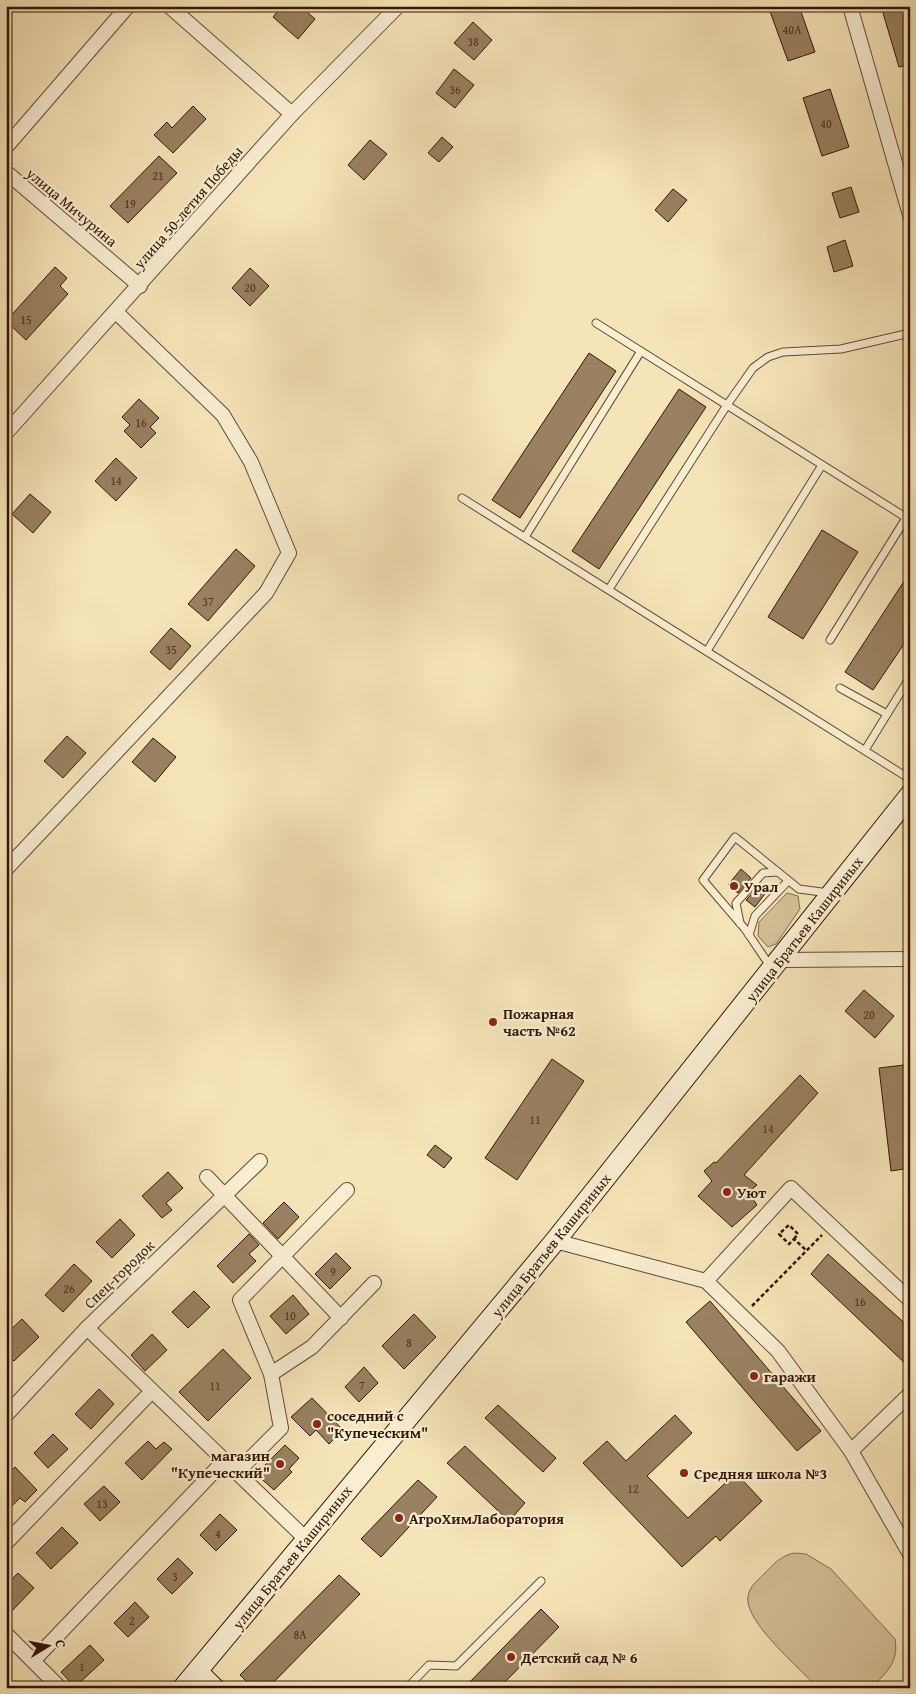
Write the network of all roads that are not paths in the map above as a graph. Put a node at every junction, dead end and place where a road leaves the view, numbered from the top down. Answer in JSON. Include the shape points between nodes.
{"nodes":[{"id":1,"x":128,"y":6,"type":"edge"},
{"id":2,"x":170,"y":6,"type":"edge"},
{"id":3,"x":398,"y":6,"type":"edge"},
{"id":4,"x":850,"y":6,"type":"edge"},
{"id":5,"x":292,"y":114,"type":"junction"},
{"id":6,"x":6,"y":147,"type":"edge"},
{"id":7,"x":6,"y":172,"type":"edge"},
{"id":8,"x":910,"y":215,"type":"edge"},
{"id":9,"x":140,"y":286,"type":"junction"},
{"id":10,"x":116,"y":312,"type":"junction"},
{"id":11,"x":596,"y":323,"type":"dead end"},
{"id":12,"x":910,"y":333,"type":"edge"},
{"id":13,"x":641,"y":351,"type":"junction"},
{"id":14,"x":726,"y":405,"type":"junction"},
{"id":15,"x":6,"y":433,"type":"edge"},
{"id":16,"x":822,"y":465,"type":"junction"},
{"id":17,"x":462,"y":498,"type":"dead end"},
{"id":18,"x":908,"y":519,"type":"edge"},
{"id":19,"x":525,"y":537,"type":"junction"},
{"id":20,"x":609,"y":589,"type":"junction"},
{"id":21,"x":830,"y":640,"type":"dead end"},
{"id":22,"x":708,"y":651,"type":"junction"},
{"id":23,"x":910,"y":677,"type":"edge"},
{"id":24,"x":840,"y":688,"type":"dead end"},
{"id":25,"x":886,"y":714,"type":"junction"},
{"id":26,"x":865,"y":750,"type":"junction"},
{"id":27,"x":910,"y":779,"type":"edge"},
{"id":28,"x":910,"y":795,"type":"edge"},
{"id":29,"x":6,"y":869,"type":"edge"},
{"id":30,"x":778,"y":872,"type":"junction"},
{"id":31,"x":788,"y":881,"type":"junction"},
{"id":32,"x":832,"y":894,"type":"junction"},
{"id":33,"x":740,"y":923,"type":"junction"},
{"id":34,"x":749,"y":935,"type":"junction"},
{"id":35,"x":910,"y":959,"type":"edge"},
{"id":36,"x":777,"y":964,"type":"junction"},
{"id":37,"x":260,"y":1161,"type":"dead end"},
{"id":38,"x":207,"y":1176,"type":"dead end"},
{"id":39,"x":347,"y":1190,"type":"dead end"},
{"id":40,"x":226,"y":1194,"type":"junction"},
{"id":41,"x":555,"y":1241,"type":"junction"},
{"id":42,"x":283,"y":1256,"type":"junction"},
{"id":43,"x":706,"y":1281,"type":"junction"},
{"id":44,"x":374,"y":1283,"type":"dead end"},
{"id":45,"x":910,"y":1300,"type":"edge"},
{"id":46,"x":341,"y":1318,"type":"junction"},
{"id":47,"x":87,"y":1328,"type":"junction"},
{"id":48,"x":271,"y":1374,"type":"junction"},
{"id":49,"x":152,"y":1391,"type":"junction"},
{"id":50,"x":910,"y":1394,"type":"edge"},
{"id":51,"x":910,"y":1409,"type":"edge"},
{"id":52,"x":894,"y":1411,"type":"junction"},
{"id":53,"x":6,"y":1415,"type":"edge"},
{"id":54,"x":851,"y":1451,"type":"junction"},
{"id":55,"x":224,"y":1460,"type":"junction"},
{"id":56,"x":237,"y":1472,"type":"junction"},
{"id":57,"x":306,"y":1539,"type":"junction"},
{"id":58,"x":6,"y":1543,"type":"edge"},
{"id":59,"x":910,"y":1554,"type":"edge"},
{"id":60,"x":541,"y":1581,"type":"dead end"},
{"id":61,"x":6,"y":1634,"type":"edge"},
{"id":62,"x":34,"y":1661,"type":"junction"},
{"id":63,"x":198,"y":1672,"type":"junction"},
{"id":64,"x":910,"y":1681,"type":"edge"},
{"id":65,"x":60,"y":1688,"type":"edge"},
{"id":66,"x":184,"y":1688,"type":"edge"},
{"id":67,"x":214,"y":1688,"type":"edge"},
{"id":68,"x":407,"y":1688,"type":"edge"},
{"id":69,"x":903,"y":1688,"type":"edge"}],
"edges":[{"from":1,"to":6,"type":"street"},
{"from":2,"to":5,"type":"street"},
{"from":3,"to":5,"type":"street","name":"улица 50-летия Победы"},
{"from":4,"to":8,"type":"street"},
{"from":5,"to":9,"type":"street","name":"улица 50-летия Победы"},
{"from":7,"to":9,"type":"street","name":"улица Мичурина"},
{"from":9,"to":10,"type":"street","name":"улица 50-летия Победы"},
{"from":10,"to":15,"type":"street","name":"улица 50-летия Победы"},
{"from":10,"to":29,"type":"street","via":[[223,415],[251,462],[290,553],[266,593]]},
{"from":11,"to":13,"type":"lane"},
{"from":12,"to":14,"type":"lane","via":[[841,349],[783,352],[768,357],[753,368]]},
{"from":13,"to":14,"type":"lane"},
{"from":13,"to":19,"type":"lane"},
{"from":14,"to":16,"type":"lane"},
{"from":14,"to":20,"type":"lane"},
{"from":16,"to":18,"type":"lane"},
{"from":16,"to":22,"type":"lane"},
{"from":17,"to":19,"type":"lane"},
{"from":18,"to":21,"type":"lane"},
{"from":19,"to":20,"type":"lane"},
{"from":20,"to":22,"type":"lane"},
{"from":22,"to":26,"type":"lane"},
{"from":23,"to":25,"type":"lane"},
{"from":24,"to":25,"type":"lane"},
{"from":25,"to":26,"type":"lane"},
{"from":26,"to":27,"type":"lane"},
{"from":28,"to":32,"type":"main road","name":"улица Братьев Кашириных"},
{"from":30,"to":31,"type":"lane"},
{"from":30,"to":33,"type":"lane","via":[[763,873],[736,903]]},
{"from":30,"to":33,"type":"lane","via":[[735,837],[703,880]]},
{"from":31,"to":32,"type":"lane","via":[[799,889]]},
{"from":31,"to":34,"type":"lane","via":[[754,916]]},
{"from":32,"to":36,"type":"main road","name":"улица Братьев Кашириных"},
{"from":33,"to":34,"type":"lane"},
{"from":34,"to":36,"type":"lane"},
{"from":35,"to":36,"type":"street"},
{"from":36,"to":41,"type":"main road","name":"улица Братьев Кашириных"},
{"from":37,"to":40,"type":"street","name":"Спец-городок"},
{"from":38,"to":40,"type":"street"},
{"from":39,"to":42,"type":"street"},
{"from":40,"to":42,"type":"street"},
{"from":40,"to":47,"type":"street","name":"Спец-городок"},
{"from":41,"to":43,"type":"street"},
{"from":41,"to":57,"type":"main road","name":"улица Братьев Кашириных"},
{"from":42,"to":46,"type":"street"},
{"from":42,"to":48,"type":"street","via":[[240,1300]]},
{"from":43,"to":45,"type":"street","via":[[791,1188]]},
{"from":43,"to":54,"type":"street","via":[[778,1351]]},
{"from":44,"to":46,"type":"street"},
{"from":46,"to":48,"type":"street","via":[[312,1347]]},
{"from":47,"to":49,"type":"street"},
{"from":47,"to":53,"type":"street","name":"Спец-городок"},
{"from":48,"to":56,"type":"street","via":[[281,1428]]},
{"from":49,"to":55,"type":"street"},
{"from":49,"to":58,"type":"street"},
{"from":50,"to":52,"type":"street"},
{"from":51,"to":52,"type":"street"},
{"from":52,"to":54,"type":"street"},
{"from":54,"to":59,"type":"street"},
{"from":55,"to":56,"type":"street"},
{"from":55,"to":62,"type":"street"},
{"from":56,"to":57,"type":"street"},
{"from":57,"to":63,"type":"main road","name":"улица Братьев Кашириных"},
{"from":60,"to":68,"type":"lane","via":[[456,1666],[430,1665]]},
{"from":61,"to":62,"type":"street"},
{"from":62,"to":65,"type":"street"},
{"from":63,"to":66,"type":"main road","name":"улица Братьев Кашириных"},
{"from":63,"to":67,"type":"main road"},
{"from":64,"to":69,"type":"lane"}]}
